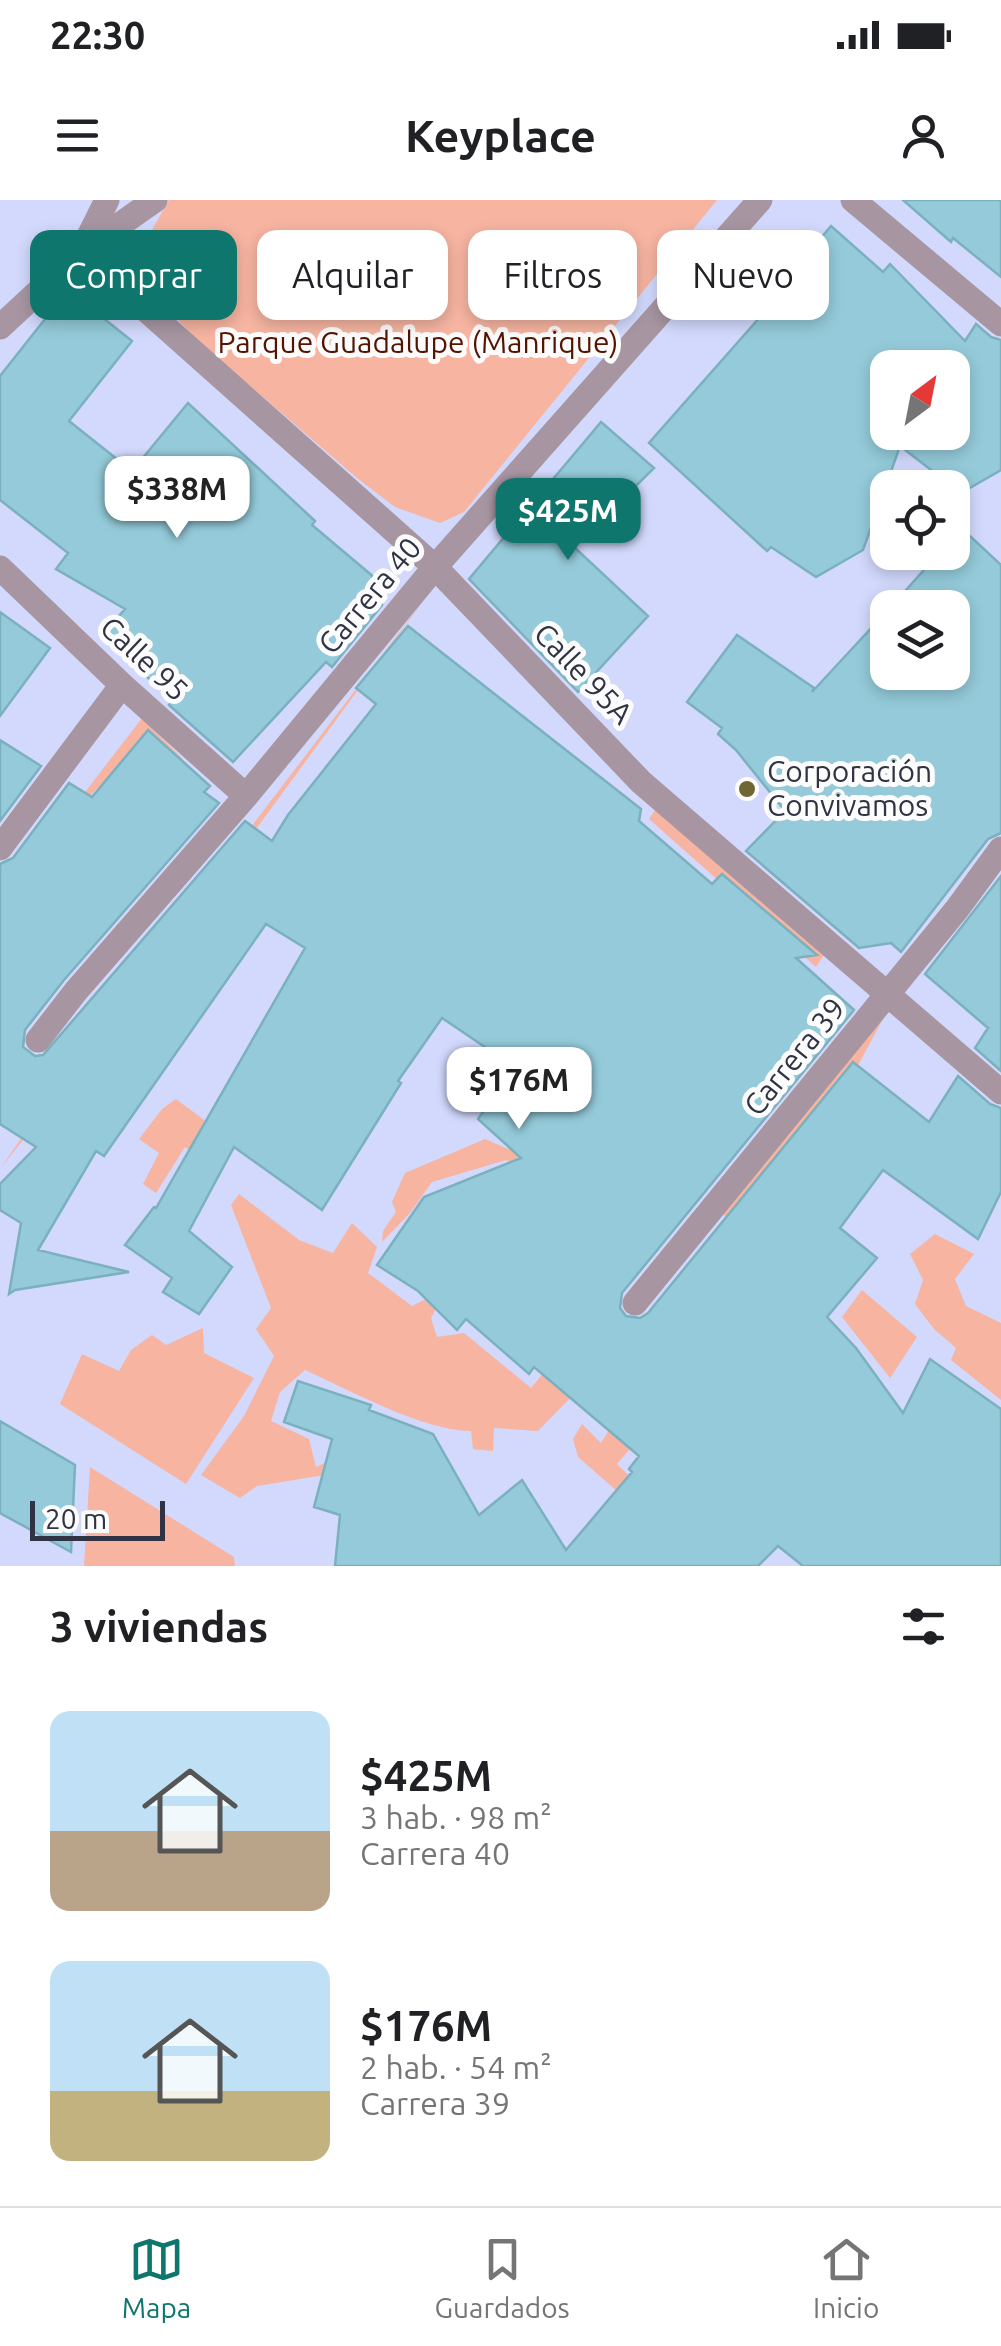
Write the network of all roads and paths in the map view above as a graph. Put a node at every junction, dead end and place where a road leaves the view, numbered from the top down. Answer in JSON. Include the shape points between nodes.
{"nodes":[{"id":1,"x":107,"y":200,"type":"edge"},
{"id":2,"x":154,"y":200,"type":"edge"},
{"id":3,"x":760,"y":200,"type":"edge"},
{"id":4,"x":853,"y":200,"type":"edge"},
{"id":5,"x":92,"y":230,"type":"edge"},
{"id":6,"x":112,"y":230,"type":"edge"},
{"id":7,"x":30,"y":299,"type":"edge"},
{"id":8,"x":157,"y":320,"type":"edge"},
{"id":9,"x":1001,"y":324,"type":"edge"},
{"id":10,"x":0,"y":327,"type":"edge"},
{"id":11,"x":0,"y":568,"type":"edge"},
{"id":12,"x":435,"y":568,"type":"junction"},
{"id":13,"x":122,"y":685,"type":"junction"},
{"id":14,"x":246,"y":796,"type":"junction"},
{"id":15,"x":0,"y":848,"type":"edge"},
{"id":16,"x":1001,"y":849,"type":"edge"},
{"id":17,"x":888,"y":995,"type":"junction"},
{"id":18,"x":38,"y":1040,"type":"dead end"},
{"id":19,"x":1001,"y":1092,"type":"edge"},
{"id":20,"x":635,"y":1303,"type":"dead end"}],
"edges":[{"from":1,"to":5,"type":"street"},
{"from":2,"to":6,"type":"street"},
{"from":3,"to":12,"type":"street","name":"Carrera 40"},
{"from":4,"to":9,"type":"street"},
{"from":7,"to":10,"type":"street"},
{"from":8,"to":12,"type":"street","name":"Calle 95A"},
{"from":11,"to":13,"type":"street","name":"Calle 95"},
{"from":12,"to":14,"type":"street","name":"Carrera 40"},
{"from":12,"to":17,"type":"street","name":"Calle 95A","via":[[642,782]]},
{"from":13,"to":14,"type":"street","name":"Calle 95"},
{"from":13,"to":15,"type":"street"},
{"from":14,"to":18,"type":"street","name":"Carrera 40"},
{"from":16,"to":17,"type":"street","name":"Carrera 39"},
{"from":17,"to":19,"type":"street","name":"Calle 95A"},
{"from":17,"to":20,"type":"street","name":"Carrera 39"}]}
